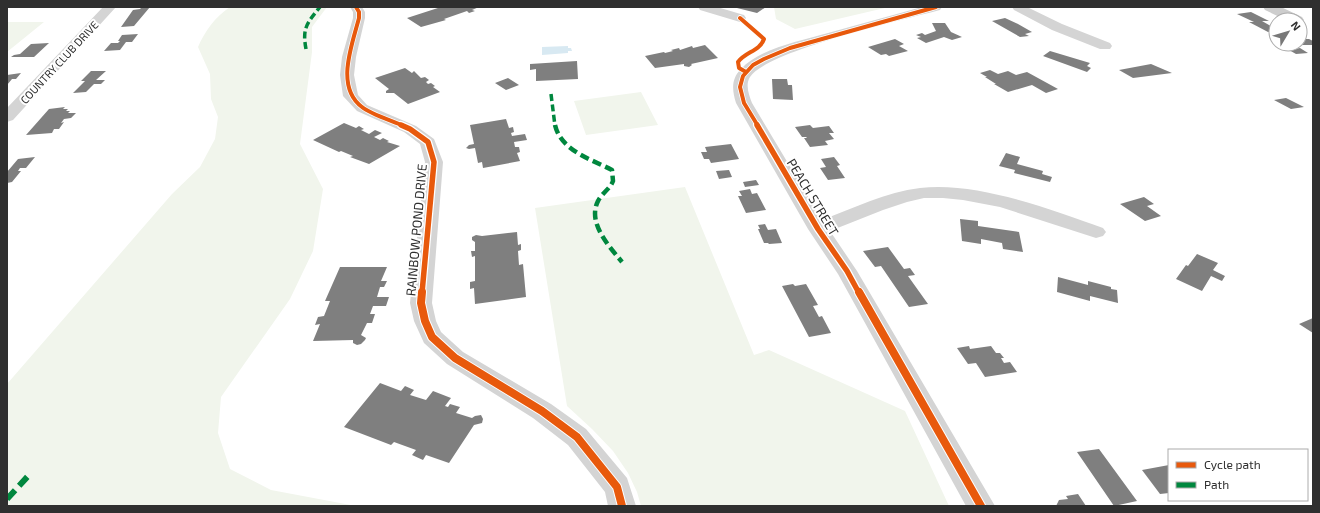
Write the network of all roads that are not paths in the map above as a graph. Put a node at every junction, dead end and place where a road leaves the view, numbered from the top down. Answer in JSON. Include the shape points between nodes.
{"nodes":[{"id":1,"x":110,"y":7,"type":"edge"},
{"id":2,"x":356,"y":7,"type":"edge"},
{"id":3,"x":704,"y":7,"type":"edge"},
{"id":4,"x":936,"y":7,"type":"edge"},
{"id":5,"x":1018,"y":7,"type":"edge"},
{"id":6,"x":1270,"y":7,"type":"edge"},
{"id":7,"x":1280,"y":12,"type":"edge"},
{"id":8,"x":740,"y":18,"type":"dead end"},
{"id":9,"x":1104,"y":46,"type":"dead end"},
{"id":10,"x":7,"y":117,"type":"edge"},
{"id":11,"x":818,"y":229,"type":"junction"},
{"id":12,"x":1096,"y":232,"type":"dead end"},
{"id":13,"x":622,"y":506,"type":"edge"},
{"id":14,"x":981,"y":506,"type":"edge"}],
"edges":[{"from":1,"to":10,"type":"street","name":"COUNTRY CLUB DRIVE"},
{"from":2,"to":13,"type":"street","name":"RAINBOW POND DRIVE","via":[[359,18],[346,75],[351,96],[362,108],[410,128],[428,142],[434,162],[421,303],[432,337],[455,358],[577,437],[617,487]]},
{"from":3,"to":8,"type":"street"},
{"from":4,"to":11,"type":"street","name":"PEACH STREET","via":[[769,56],[746,71],[741,80],[740,92],[744,103]]},
{"from":5,"to":9,"type":"street","via":[[1057,27]]},
{"from":6,"to":7,"type":"main road"},
{"from":11,"to":12,"type":"street","via":[[886,202],[914,194],[932,193],[982,197],[1038,211]]},
{"from":11,"to":14,"type":"street","name":"PEACH STREET","via":[[847,271]]}]}
